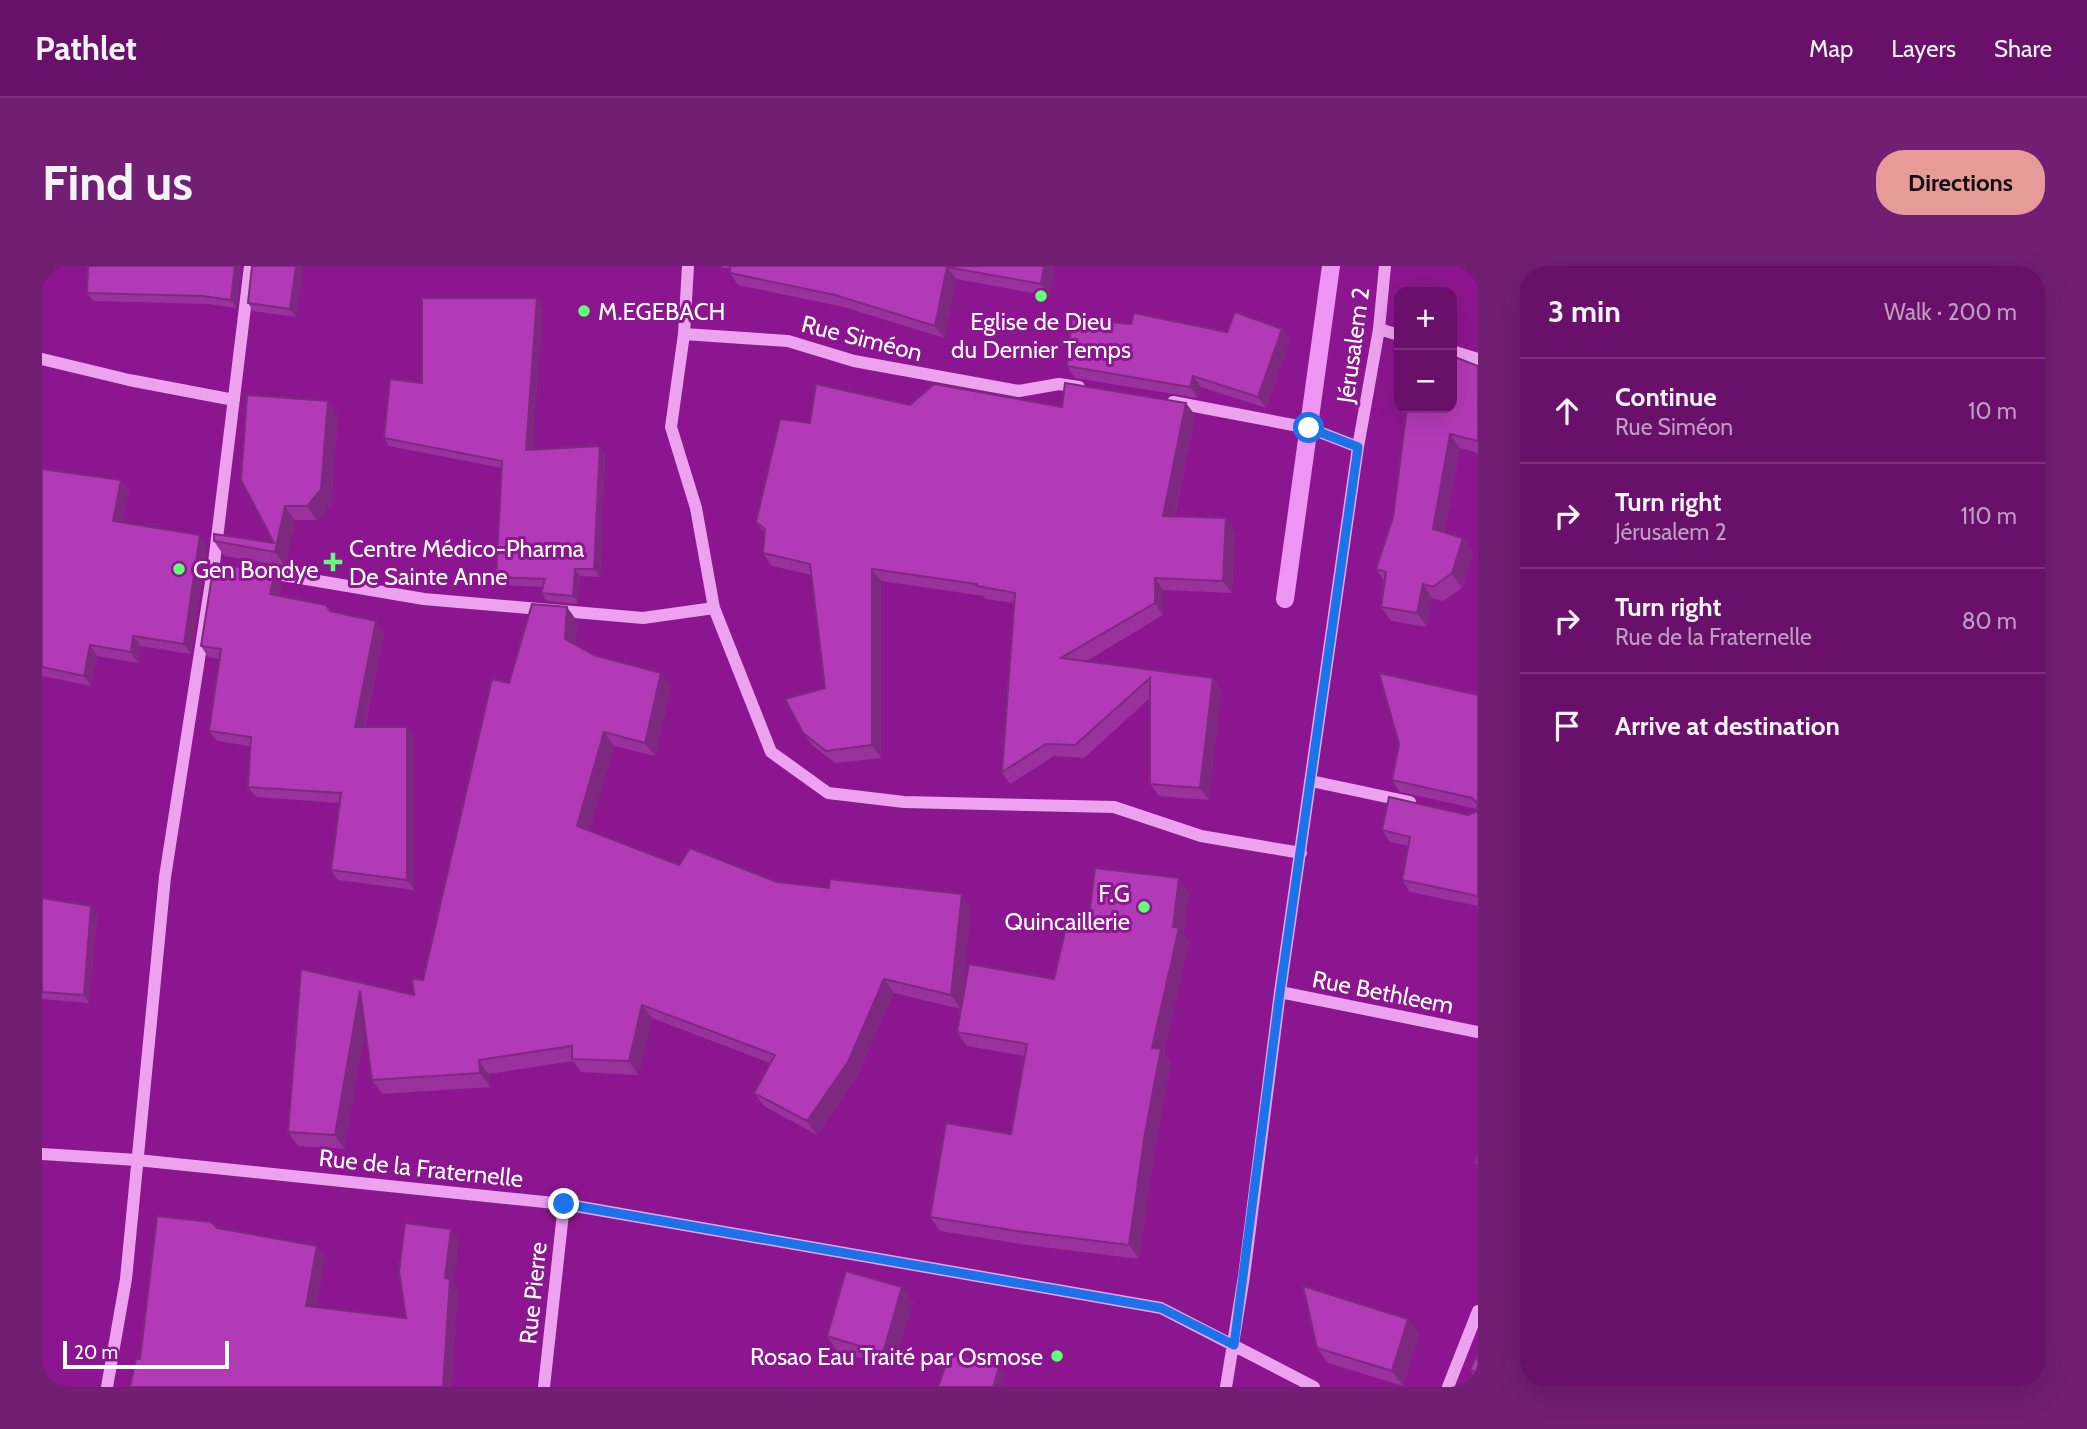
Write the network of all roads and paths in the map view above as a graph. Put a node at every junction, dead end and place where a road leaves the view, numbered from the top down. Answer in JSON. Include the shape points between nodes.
{"nodes":[{"id":1,"x":250,"y":266,"type":"edge"},
{"id":2,"x":688,"y":266,"type":"edge"},
{"id":3,"x":1382,"y":266,"type":"edge"},
{"id":4,"x":1379,"y":329,"type":"junction"},
{"id":5,"x":684,"y":334,"type":"junction"},
{"id":6,"x":1394,"y":334,"type":"edge"},
{"id":7,"x":1457,"y":353,"type":"edge"},
{"id":8,"x":42,"y":359,"type":"edge"},
{"id":9,"x":1478,"y":359,"type":"edge"},
{"id":10,"x":1098,"y":390,"type":"edge"},
{"id":11,"x":234,"y":400,"type":"junction"},
{"id":12,"x":1163,"y":400,"type":"edge"},
{"id":13,"x":1358,"y":447,"type":"junction"},
{"id":14,"x":227,"y":565,"type":"junction"},
{"id":15,"x":713,"y":608,"type":"junction"},
{"id":16,"x":1311,"y":781,"type":"junction"},
{"id":17,"x":1427,"y":806,"type":"edge"},
{"id":18,"x":1301,"y":853,"type":"junction"},
{"id":19,"x":1280,"y":992,"type":"junction"},
{"id":20,"x":1478,"y":1032,"type":"edge"},
{"id":21,"x":42,"y":1154,"type":"edge"},
{"id":22,"x":137,"y":1160,"type":"junction"},
{"id":23,"x":564,"y":1204,"type":"junction"},
{"id":24,"x":1478,"y":1311,"type":"edge"},
{"id":25,"x":1234,"y":1345,"type":"junction"},
{"id":26,"x":107,"y":1387,"type":"edge"},
{"id":27,"x":544,"y":1387,"type":"edge"},
{"id":28,"x":1226,"y":1387,"type":"edge"},
{"id":29,"x":1314,"y":1387,"type":"edge"},
{"id":30,"x":1448,"y":1387,"type":"edge"}],
"edges":[{"from":1,"to":11,"type":"street"},
{"from":2,"to":5,"type":"street"},
{"from":3,"to":4,"type":"street","name":"Jérusalem 2"},
{"from":4,"to":6,"type":"street"},
{"from":4,"to":13,"type":"street","name":"Jérusalem 2"},
{"from":5,"to":10,"type":"street","name":"Rue Siméon","via":[[788,341],[854,361],[1019,391],[1059,384]]},
{"from":5,"to":15,"type":"street","via":[[671,427],[696,508]]},
{"from":7,"to":9,"type":"street"},
{"from":8,"to":11,"type":"street"},
{"from":11,"to":14,"type":"street"},
{"from":12,"to":13,"type":"street","via":[[1309,428]]},
{"from":13,"to":16,"type":"street","name":"Jérusalem 2"},
{"from":14,"to":15,"type":"street","via":[[424,600],[643,618]]},
{"from":14,"to":22,"type":"street","via":[[164,877]]},
{"from":15,"to":18,"type":"street","via":[[771,752],[828,793],[904,802],[1114,807],[1201,836]]},
{"from":16,"to":17,"type":"street"},
{"from":16,"to":18,"type":"street","name":"Jérusalem 2"},
{"from":18,"to":19,"type":"street","name":"Jérusalem 2"},
{"from":19,"to":20,"type":"street","name":"Rue Bethleem"},
{"from":19,"to":25,"type":"street","name":"Jérusalem 2"},
{"from":21,"to":22,"type":"street","name":"Rue de la Fraternelle"},
{"from":22,"to":23,"type":"street","name":"Rue de la Fraternelle"},
{"from":22,"to":26,"type":"street","via":[[126,1279]]},
{"from":23,"to":25,"type":"street","name":"Rue de la Fraternelle","via":[[1161,1308]]},
{"from":23,"to":27,"type":"street","name":"Rue Pierre"},
{"from":24,"to":30,"type":"street"},
{"from":25,"to":28,"type":"street","name":"Jérusalem 2"},
{"from":25,"to":29,"type":"street","name":"Rue de la Fraternelle"}]}
